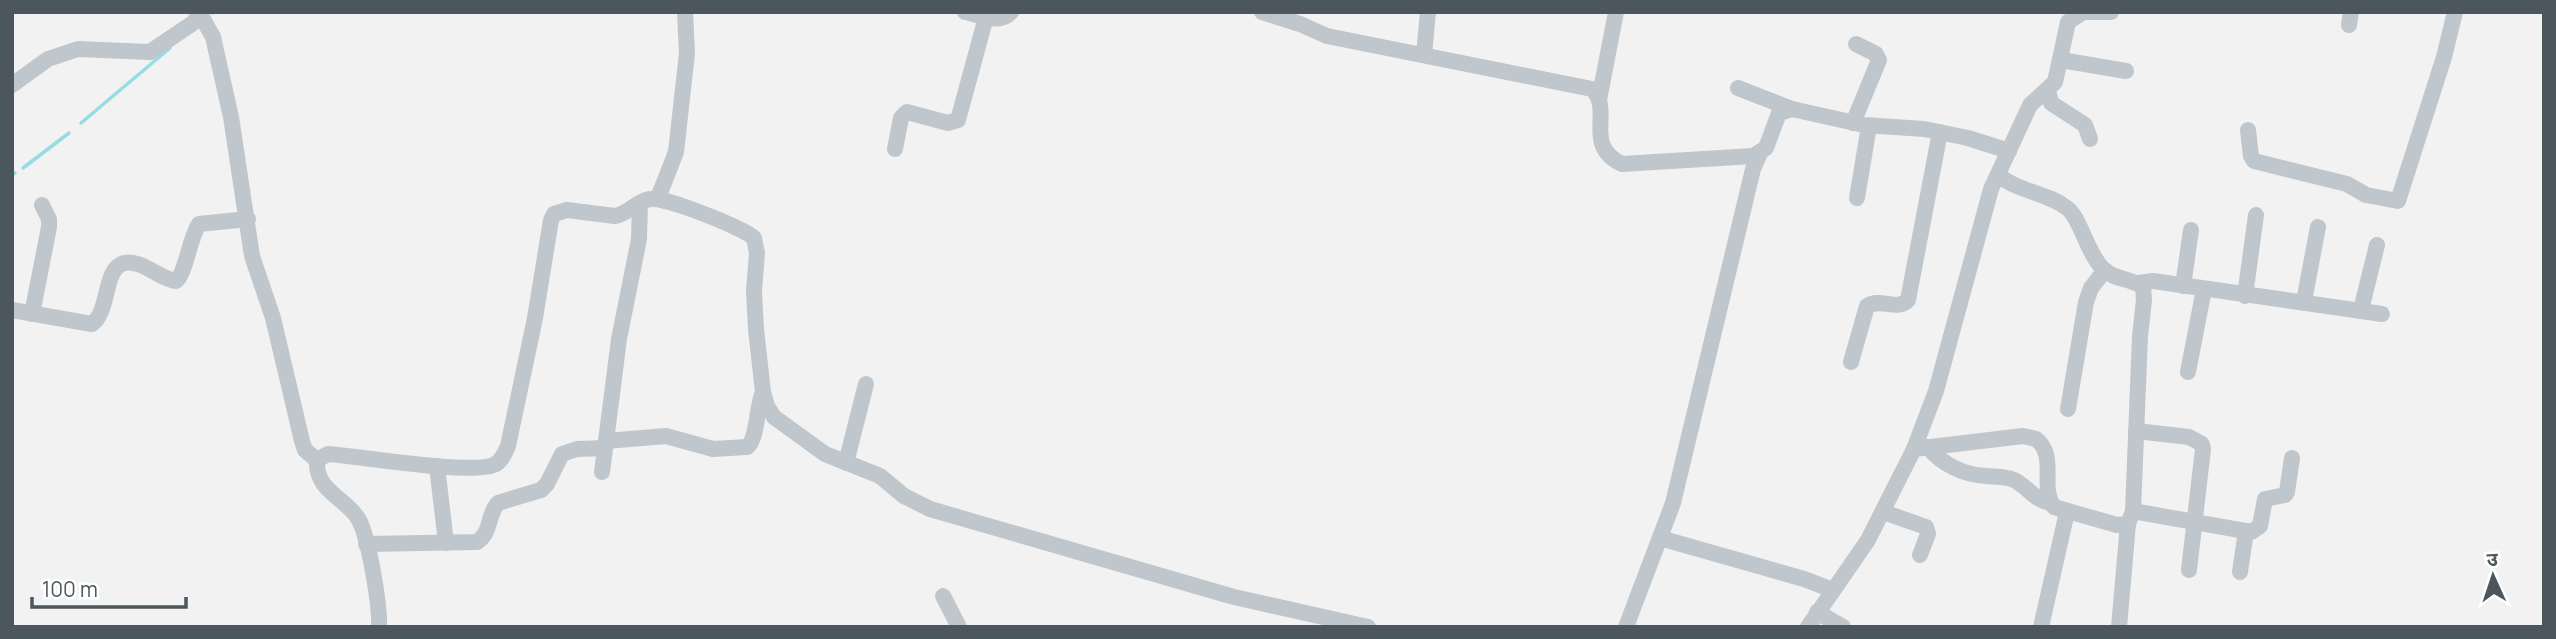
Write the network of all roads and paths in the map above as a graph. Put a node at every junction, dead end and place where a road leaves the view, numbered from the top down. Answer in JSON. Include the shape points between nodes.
{"nodes":[{"id":1,"x":685,"y":12,"type":"edge"},
{"id":2,"x":965,"y":12,"type":"edge"},
{"id":3,"x":1011,"y":12,"type":"edge"},
{"id":4,"x":1262,"y":12,"type":"edge"},
{"id":5,"x":1428,"y":12,"type":"edge"},
{"id":6,"x":1616,"y":12,"type":"edge"},
{"id":7,"x":2084,"y":12,"type":"edge"},
{"id":8,"x":2111,"y":12,"type":"edge"},
{"id":9,"x":2455,"y":12,"type":"edge"},
{"id":10,"x":201,"y":13,"type":"edge"},
{"id":11,"x":986,"y":17,"type":"junction"},
{"id":12,"x":1856,"y":44,"type":"dead end"},
{"id":13,"x":1423,"y":55,"type":"junction"},
{"id":14,"x":2061,"y":60,"type":"junction"},
{"id":15,"x":2126,"y":71,"type":"dead end"},
{"id":16,"x":12,"y":85,"type":"edge"},
{"id":17,"x":1738,"y":88,"type":"dead end"},
{"id":18,"x":2048,"y":89,"type":"junction"},
{"id":19,"x":1599,"y":100,"type":"junction"},
{"id":20,"x":1792,"y":109,"type":"junction"},
{"id":21,"x":1861,"y":125,"type":"junction"},
{"id":22,"x":2248,"y":130,"type":"dead end"},
{"id":23,"x":1940,"y":132,"type":"junction"},
{"id":24,"x":2090,"y":139,"type":"dead end"},
{"id":25,"x":895,"y":149,"type":"dead end"},
{"id":26,"x":2009,"y":151,"type":"junction"},
{"id":27,"x":1760,"y":153,"type":"junction"},
{"id":28,"x":1998,"y":176,"type":"junction"},
{"id":29,"x":658,"y":198,"type":"junction"},
{"id":30,"x":1857,"y":198,"type":"dead end"},
{"id":31,"x":640,"y":203,"type":"junction"},
{"id":32,"x":42,"y":205,"type":"dead end"},
{"id":33,"x":2256,"y":215,"type":"dead end"},
{"id":34,"x":248,"y":219,"type":"junction"},
{"id":35,"x":2318,"y":227,"type":"dead end"},
{"id":36,"x":2191,"y":230,"type":"dead end"},
{"id":37,"x":2376,"y":244,"type":"dead end"},
{"id":38,"x":2105,"y":270,"type":"junction"},
{"id":39,"x":2138,"y":284,"type":"junction"},
{"id":40,"x":2183,"y":286,"type":"junction"},
{"id":41,"x":2204,"y":289,"type":"junction"},
{"id":42,"x":2245,"y":296,"type":"junction"},
{"id":43,"x":2304,"y":302,"type":"junction"},
{"id":44,"x":12,"y":310,"type":"edge"},
{"id":45,"x":2361,"y":310,"type":"junction"},
{"id":46,"x":32,"y":314,"type":"junction"},
{"id":47,"x":2382,"y":314,"type":"dead end"},
{"id":48,"x":1851,"y":362,"type":"dead end"},
{"id":49,"x":2188,"y":372,"type":"dead end"},
{"id":50,"x":866,"y":384,"type":"dead end"},
{"id":51,"x":763,"y":392,"type":"junction"},
{"id":52,"x":2068,"y":409,"type":"dead end"},
{"id":53,"x":2136,"y":431,"type":"junction"},
{"id":54,"x":605,"y":444,"type":"junction"},
{"id":55,"x":1921,"y":448,"type":"junction"},
{"id":56,"x":2292,"y":458,"type":"dead end"},
{"id":57,"x":317,"y":460,"type":"junction"},
{"id":58,"x":846,"y":463,"type":"junction"},
{"id":59,"x":437,"y":466,"type":"junction"},
{"id":60,"x":602,"y":472,"type":"dead end"},
{"id":61,"x":2051,"y":503,"type":"junction"},
{"id":62,"x":1883,"y":512,"type":"junction"},
{"id":63,"x":2067,"y":512,"type":"junction"},
{"id":64,"x":2130,"y":517,"type":"junction"},
{"id":65,"x":2196,"y":522,"type":"junction"},
{"id":66,"x":2246,"y":531,"type":"junction"},
{"id":67,"x":1660,"y":538,"type":"junction"},
{"id":68,"x":446,"y":543,"type":"junction"},
{"id":69,"x":366,"y":544,"type":"junction"},
{"id":70,"x":1920,"y":555,"type":"dead end"},
{"id":71,"x":2189,"y":569,"type":"dead end"},
{"id":72,"x":2240,"y":572,"type":"dead end"},
{"id":73,"x":1833,"y":590,"type":"junction"},
{"id":74,"x":943,"y":596,"type":"dead end"},
{"id":75,"x":1812,"y":620,"type":"edge"},
{"id":76,"x":379,"y":627,"type":"edge"},
{"id":77,"x":959,"y":627,"type":"edge"},
{"id":78,"x":1368,"y":627,"type":"edge"},
{"id":79,"x":1626,"y":627,"type":"edge"},
{"id":80,"x":1843,"y":627,"type":"edge"},
{"id":81,"x":2041,"y":627,"type":"edge"},
{"id":82,"x":2119,"y":627,"type":"edge"}],
"edges":[{"from":1,"to":29,"type":"street","via":[[687,53],[676,152]]},
{"from":2,"to":11,"type":"street"},
{"from":3,"to":11,"type":"street","via":[[1004,19]]},
{"from":4,"to":13,"type":"street","via":[[1327,36]]},
{"from":5,"to":13,"type":"street"},
{"from":6,"to":19,"type":"street"},
{"from":7,"to":8,"type":"street"},
{"from":7,"to":14,"type":"street","via":[[2068,22]]},
{"from":9,"to":22,"type":"street","via":[[2398,201],[2254,161]]},
{"from":10,"to":16,"type":"street","via":[[150,52],[78,49],[48,60]]},
{"from":10,"to":34,"type":"street","via":[[214,37]]},
{"from":11,"to":25,"type":"street","via":[[958,120],[948,123],[907,112],[901,118]]},
{"from":12,"to":21,"type":"street","via":[[1879,60]]},
{"from":13,"to":19,"type":"street","via":[[1585,87]]},
{"from":14,"to":15,"type":"street"},
{"from":14,"to":18,"type":"street","via":[[2055,82]]},
{"from":17,"to":20,"type":"street"},
{"from":18,"to":24,"type":"street","via":[[2051,103],[2085,125]]},
{"from":18,"to":26,"type":"street","via":[[2031,105]]},
{"from":19,"to":27,"type":"street","via":[[1601,145],[1622,164]]},
{"from":20,"to":21,"type":"street"},
{"from":20,"to":27,"type":"street","via":[[1779,113]]},
{"from":21,"to":23,"type":"street"},
{"from":21,"to":30,"type":"street"},
{"from":23,"to":26,"type":"street"},
{"from":23,"to":48,"type":"street","via":[[1908,300],[1896,306],[1879,302],[1867,306]]},
{"from":26,"to":28,"type":"street"},
{"from":27,"to":67,"type":"street","via":[[1673,503]]},
{"from":28,"to":38,"type":"street","via":[[2070,210],[2085,243]]},
{"from":28,"to":55,"type":"street","via":[[1979,229]]},
{"from":29,"to":31,"type":"street"},
{"from":29,"to":51,"type":"street","via":[[754,238],[754,309]]},
{"from":31,"to":54,"type":"street","via":[[639,239]]},
{"from":31,"to":59,"type":"street","via":[[615,216],[568,210],[554,214],[504,456],[483,467]]},
{"from":32,"to":46,"type":"street","via":[[49,228]]},
{"from":33,"to":42,"type":"street"},
{"from":34,"to":46,"type":"street","via":[[199,224],[176,281],[132,263],[117,267],[101,313],[92,324]]},
{"from":34,"to":57,"type":"street","via":[[254,265],[273,318],[302,441]]},
{"from":35,"to":43,"type":"street"},
{"from":36,"to":40,"type":"street"},
{"from":37,"to":45,"type":"street"},
{"from":38,"to":39,"type":"street"},
{"from":38,"to":52,"type":"street","via":[[2086,302]]},
{"from":39,"to":40,"type":"street","via":[[2153,281]]},
{"from":39,"to":53,"type":"street","via":[[2143,287],[2144,300]]},
{"from":40,"to":41,"type":"street"},
{"from":41,"to":42,"type":"street"},
{"from":41,"to":49,"type":"street"},
{"from":42,"to":43,"type":"street"},
{"from":43,"to":45,"type":"street"},
{"from":44,"to":46,"type":"street"},
{"from":45,"to":47,"type":"street"},
{"from":50,"to":58,"type":"street"},
{"from":51,"to":54,"type":"street","via":[[754,439],[747,447],[713,449],[666,436]]},
{"from":51,"to":58,"type":"street","via":[[774,417],[825,454]]},
{"from":53,"to":64,"type":"street"},
{"from":53,"to":65,"type":"street","via":[[2189,437],[2202,444]]},
{"from":54,"to":60,"type":"street"},
{"from":54,"to":68,"type":"street","via":[[562,454],[541,490],[498,502],[477,542]]},
{"from":55,"to":61,"type":"street","via":[[1976,475],[2012,479]]},
{"from":55,"to":61,"type":"street","via":[[2023,436],[2036,439],[2047,458]]},
{"from":55,"to":62,"type":"street"},
{"from":56,"to":66,"type":"street","via":[[2287,492],[2265,499],[2260,526]]},
{"from":57,"to":59,"type":"street","via":[[328,454]]},
{"from":57,"to":69,"type":"street","via":[[321,482],[354,513]]},
{"from":58,"to":78,"type":"street","via":[[880,476],[930,509],[1234,597]]},
{"from":59,"to":68,"type":"street"},
{"from":61,"to":63,"type":"street"},
{"from":62,"to":70,"type":"street","via":[[1926,527]]},
{"from":62,"to":73,"type":"street"},
{"from":63,"to":64,"type":"street","via":[[2117,525]]},
{"from":63,"to":81,"type":"street"},
{"from":64,"to":65,"type":"street"},
{"from":64,"to":82,"type":"street"},
{"from":65,"to":66,"type":"street"},
{"from":65,"to":71,"type":"street"},
{"from":66,"to":72,"type":"street"},
{"from":67,"to":73,"type":"street"},
{"from":67,"to":79,"type":"street"},
{"from":68,"to":69,"type":"street"},
{"from":69,"to":76,"type":"street"},
{"from":73,"to":75,"type":"street"},
{"from":74,"to":77,"type":"street"},
{"from":75,"to":80,"type":"street"}]}
